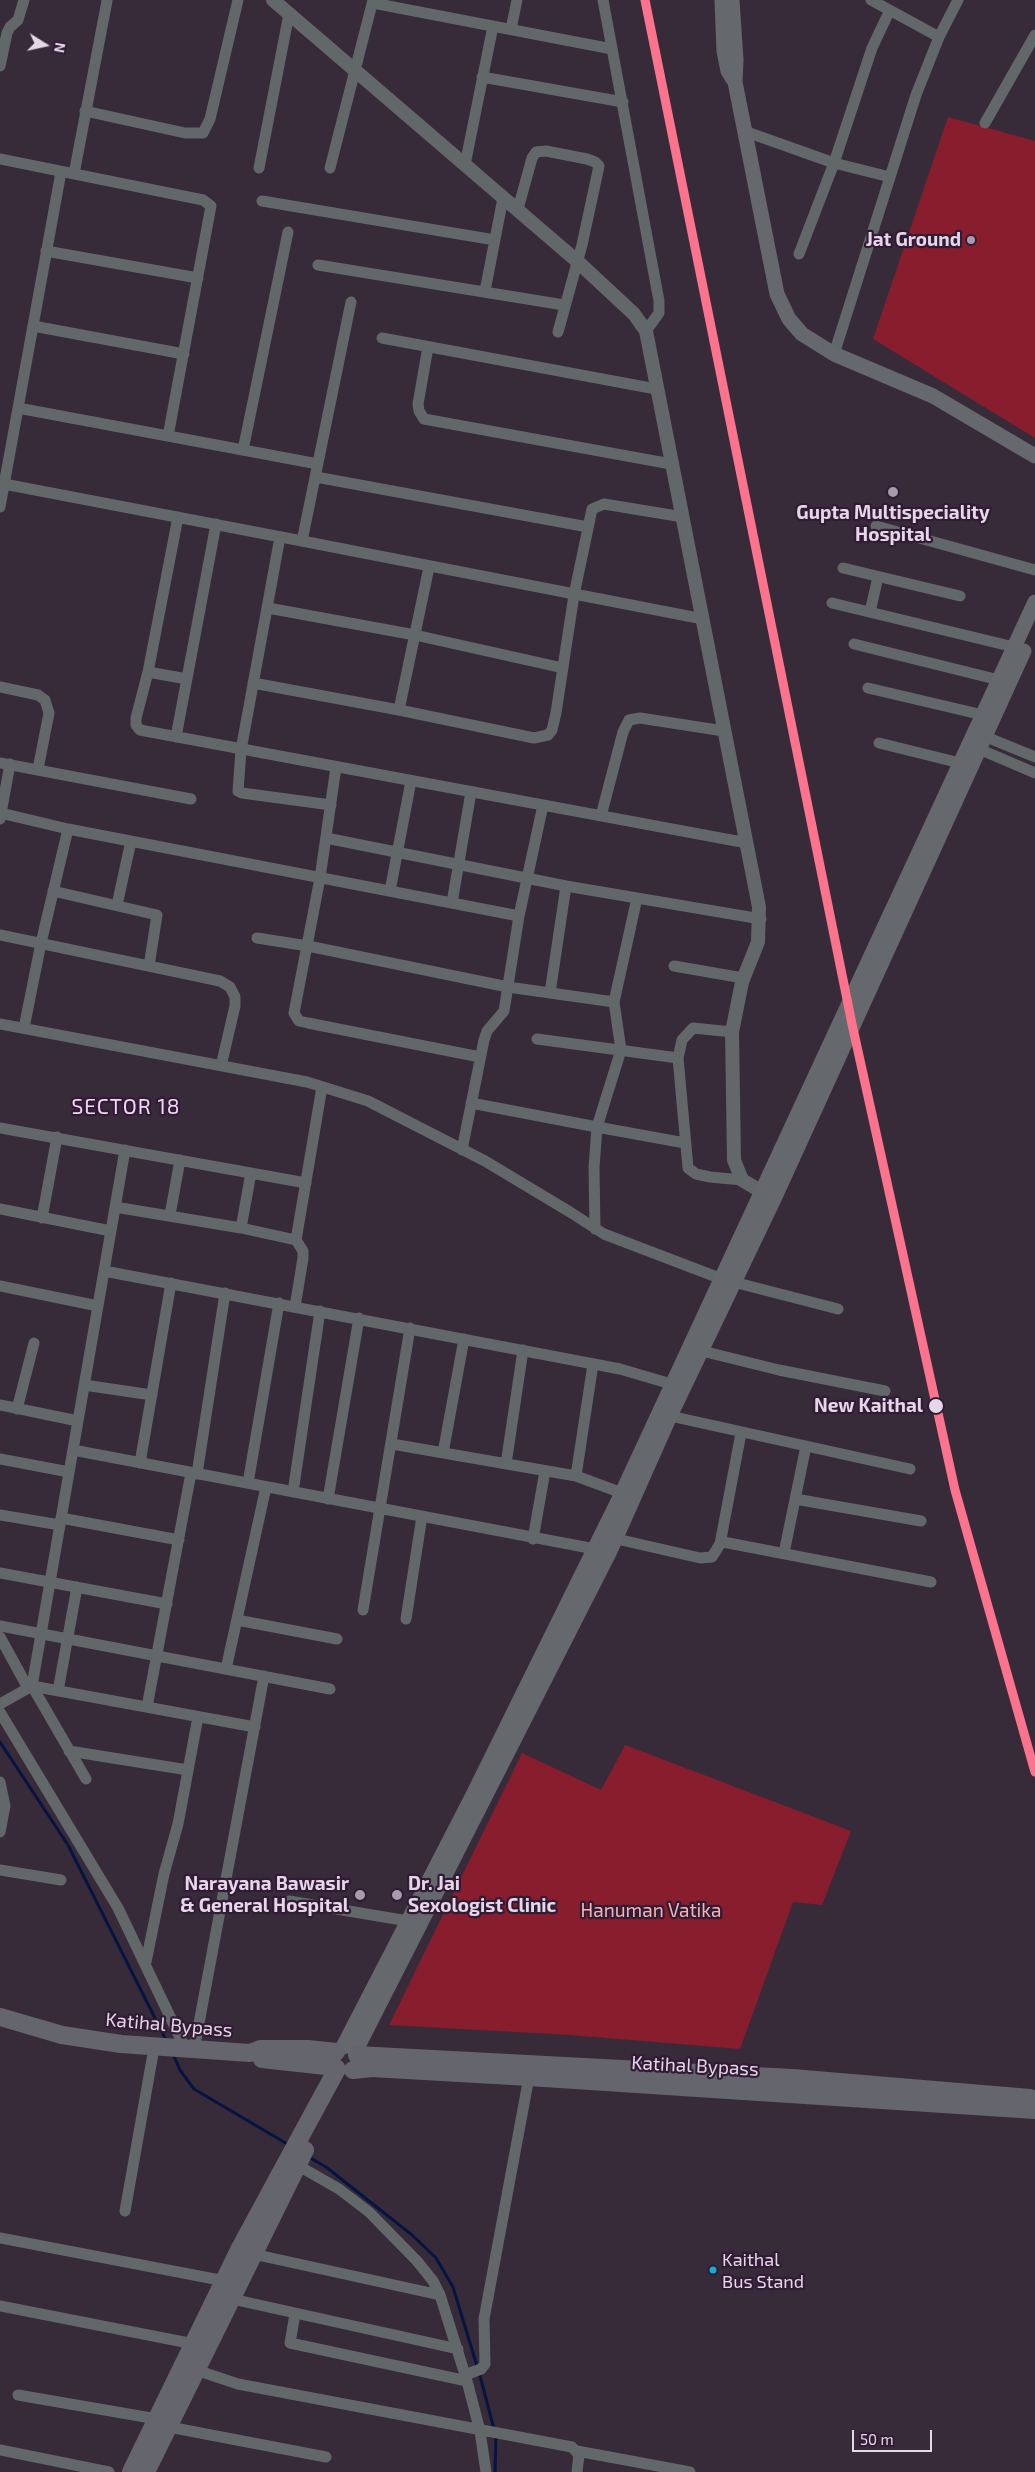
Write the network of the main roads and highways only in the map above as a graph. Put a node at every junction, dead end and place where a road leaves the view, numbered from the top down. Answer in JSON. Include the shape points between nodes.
{"nodes":[{"id":1,"x":722,"y":0,"type":"edge"},
{"id":2,"x":732,"y":0,"type":"edge"},
{"id":3,"x":735,"y":82,"type":"junction"},
{"id":4,"x":1035,"y":456,"type":"edge"},
{"id":5,"x":1035,"y":602,"type":"edge"},
{"id":6,"x":1035,"y":627,"type":"edge"},
{"id":7,"x":977,"y":741,"type":"junction"},
{"id":8,"x":769,"y":1196,"type":"junction"},
{"id":9,"x":728,"y":1280,"type":"junction"},
{"id":10,"x":678,"y":1386,"type":"junction"},
{"id":11,"x":604,"y":1542,"type":"junction"},
{"id":12,"x":0,"y":2018,"type":"edge"},
{"id":13,"x":345,"y":2061,"type":"junction"},
{"id":14,"x":1035,"y":2098,"type":"edge"},
{"id":15,"x":1035,"y":2110,"type":"edge"},
{"id":16,"x":298,"y":2153,"type":"junction"},
{"id":17,"x":163,"y":2423,"type":"junction"},
{"id":18,"x":131,"y":2472,"type":"edge"},
{"id":19,"x":146,"y":2472,"type":"edge"}],
"edges":[{"from":1,"to":3,"type":"main road","via":[[724,51],[728,71]]},
{"from":2,"to":3,"type":"main road"},
{"from":3,"to":4,"type":"main road","via":[[777,294],[789,319],[802,334],[834,354],[933,396]]},
{"from":5,"to":7,"type":"main road","via":[[983,715]]},
{"from":6,"to":7,"type":"main road"},
{"from":7,"to":8,"type":"main road"},
{"from":7,"to":8,"type":"main road","via":[[960,763]]},
{"from":8,"to":9,"type":"main road"},
{"from":9,"to":10,"type":"main road"},
{"from":9,"to":10,"type":"main road","via":[[702,1351]]},
{"from":10,"to":11,"type":"main road","via":[[622,1493]]},
{"from":10,"to":11,"type":"main road","via":[[670,1416]]},
{"from":11,"to":13,"type":"main road"},
{"from":11,"to":13,"type":"main road","via":[[408,1921]]},
{"from":12,"to":13,"type":"main road","name":"Katihal Bypass","via":[[62,2035],[158,2048],[250,2053],[260,2049],[308,2049]]},
{"from":13,"to":14,"type":"main road","name":"Katihal Bypass","via":[[792,2078]]},
{"from":13,"to":15,"type":"main road","name":"Katihal Bypass","via":[[372,2068]]},
{"from":13,"to":16,"type":"main road"},
{"from":16,"to":17,"type":"main road","via":[[232,2299],[196,2370]]},
{"from":16,"to":17,"type":"main road","via":[[225,2280],[194,2344]]},
{"from":17,"to":18,"type":"main road"},
{"from":17,"to":19,"type":"main road"}]}
